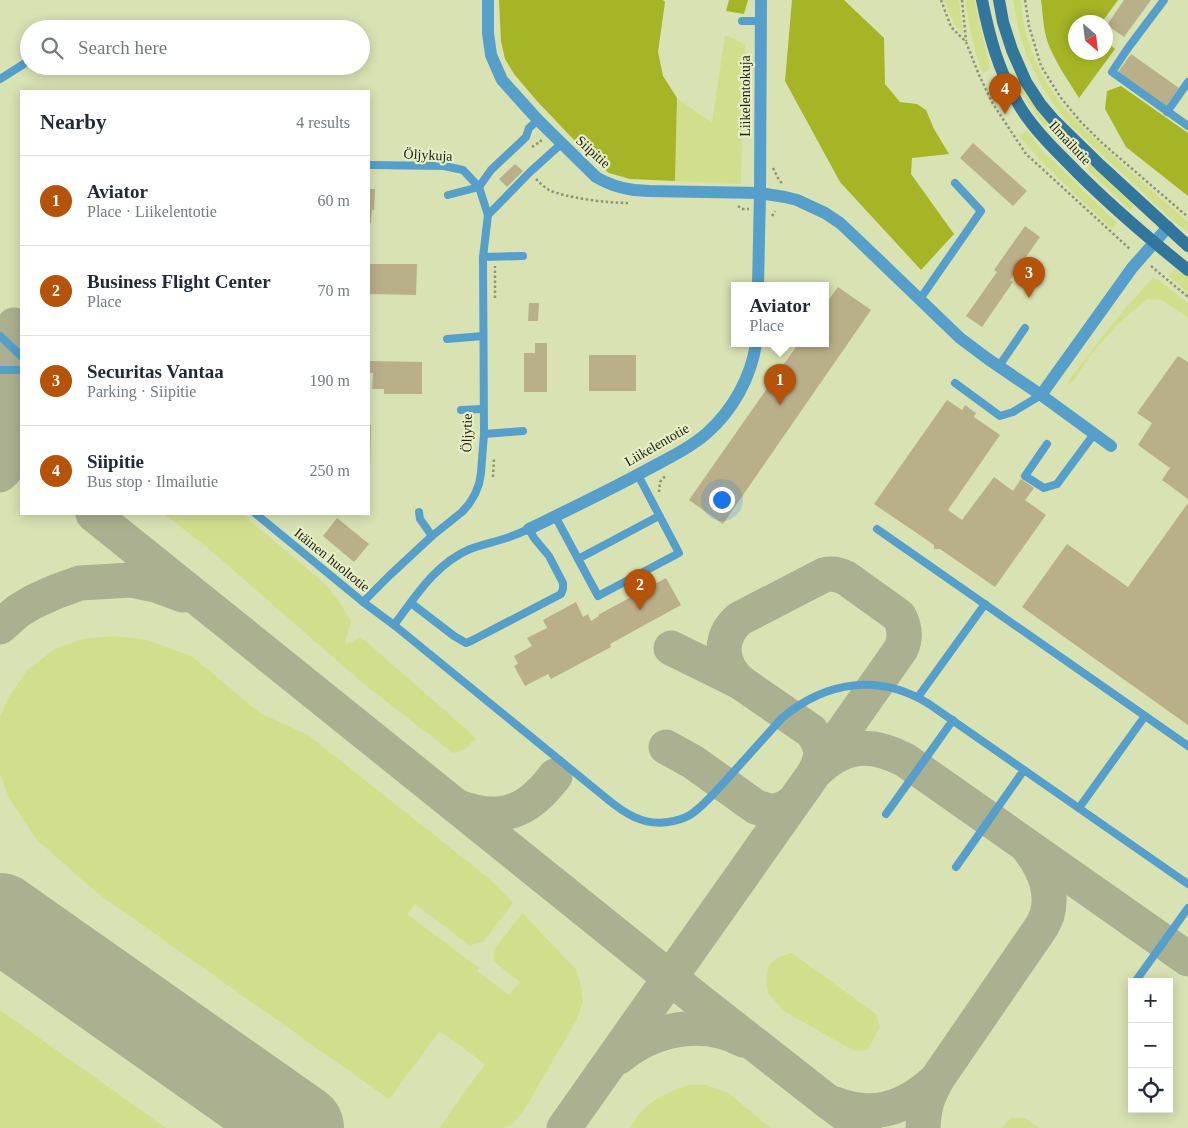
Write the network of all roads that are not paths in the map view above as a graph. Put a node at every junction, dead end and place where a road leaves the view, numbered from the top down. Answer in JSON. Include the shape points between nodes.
{"nodes":[{"id":1,"x":488,"y":0,"type":"edge"},
{"id":2,"x":760,"y":0,"type":"edge"},
{"id":3,"x":982,"y":0,"type":"edge"},
{"id":4,"x":999,"y":0,"type":"edge"},
{"id":5,"x":1164,"y":0,"type":"edge"},
{"id":6,"x":742,"y":21,"type":"dead end"},
{"id":7,"x":760,"y":21,"type":"junction"},
{"id":8,"x":20,"y":66,"type":"edge"},
{"id":9,"x":0,"y":79,"type":"edge"},
{"id":10,"x":1188,"y":82,"type":"edge"},
{"id":11,"x":1167,"y":112,"type":"junction"},
{"id":12,"x":538,"y":120,"type":"junction"},
{"id":13,"x":1188,"y":126,"type":"edge"},
{"id":14,"x":561,"y":144,"type":"junction"},
{"id":15,"x":370,"y":165,"type":"edge"},
{"id":16,"x":955,"y":183,"type":"dead end"},
{"id":17,"x":479,"y":186,"type":"junction"},
{"id":18,"x":760,"y":193,"type":"junction"},
{"id":19,"x":448,"y":195,"type":"dead end"},
{"id":20,"x":488,"y":215,"type":"junction"},
{"id":21,"x":1168,"y":227,"type":"junction"},
{"id":22,"x":1154,"y":242,"type":"junction"},
{"id":23,"x":1188,"y":246,"type":"edge"},
{"id":24,"x":523,"y":256,"type":"dead end"},
{"id":25,"x":483,"y":257,"type":"junction"},
{"id":26,"x":1188,"y":270,"type":"edge"},
{"id":27,"x":758,"y":282,"type":"edge"},
{"id":28,"x":920,"y":299,"type":"junction"},
{"id":29,"x":1025,"y":328,"type":"dead end"},
{"id":30,"x":0,"y":336,"type":"edge"},
{"id":31,"x":484,"y":336,"type":"junction"},
{"id":32,"x":446,"y":339,"type":"dead end"},
{"id":33,"x":755,"y":347,"type":"edge"},
{"id":34,"x":20,"y":355,"type":"edge"},
{"id":35,"x":999,"y":366,"type":"junction"},
{"id":36,"x":0,"y":370,"type":"edge"},
{"id":37,"x":20,"y":370,"type":"edge"},
{"id":38,"x":955,"y":383,"type":"dead end"},
{"id":39,"x":1041,"y":395,"type":"junction"},
{"id":40,"x":483,"y":409,"type":"junction"},
{"id":41,"x":461,"y":410,"type":"dead end"},
{"id":42,"x":523,"y":431,"type":"dead end"},
{"id":43,"x":484,"y":434,"type":"junction"},
{"id":44,"x":1094,"y":434,"type":"junction"},
{"id":45,"x":1047,"y":444,"type":"dead end"},
{"id":46,"x":1111,"y":446,"type":"dead end"},
{"id":47,"x":638,"y":475,"type":"junction"},
{"id":48,"x":419,"y":512,"type":"dead end"},
{"id":49,"x":257,"y":515,"type":"edge"},
{"id":50,"x":555,"y":516,"type":"junction"},
{"id":51,"x":659,"y":516,"type":"junction"},
{"id":52,"x":529,"y":529,"type":"junction"},
{"id":53,"x":877,"y":529,"type":"dead end"},
{"id":54,"x":432,"y":536,"type":"junction"},
{"id":55,"x":578,"y":559,"type":"junction"},
{"id":56,"x":363,"y":602,"type":"junction"},
{"id":57,"x":411,"y":603,"type":"junction"},
{"id":58,"x":985,"y":604,"type":"junction"},
{"id":59,"x":394,"y":625,"type":"junction"},
{"id":60,"x":918,"y":697,"type":"junction"},
{"id":61,"x":1145,"y":716,"type":"junction"},
{"id":62,"x":952,"y":720,"type":"junction"},
{"id":63,"x":1188,"y":746,"type":"edge"},
{"id":64,"x":1024,"y":770,"type":"junction"},
{"id":65,"x":1079,"y":808,"type":"junction"},
{"id":66,"x":886,"y":814,"type":"dead end"},
{"id":67,"x":956,"y":867,"type":"dead end"},
{"id":68,"x":1188,"y":884,"type":"edge"},
{"id":69,"x":1188,"y":908,"type":"edge"},
{"id":70,"x":1138,"y":978,"type":"edge"}],
"edges":[{"from":1,"to":12,"type":"street","via":[[491,55],[502,80]]},
{"from":2,"to":7,"type":"street","name":"Liikelentokuja"},
{"from":3,"to":22,"type":"main road","name":"Ilmailutie","via":[[994,49],[1016,102],[1039,132],[1094,190]]},
{"from":4,"to":21,"type":"main road","name":"Ilmailutie","via":[[1016,58],[1041,105]]},
{"from":5,"to":11,"type":"lane","via":[[1112,72]]},
{"from":6,"to":7,"type":"lane"},
{"from":7,"to":18,"type":"street","name":"Liikelentokuja"},
{"from":8,"to":9,"type":"lane"},
{"from":10,"to":11,"type":"lane"},
{"from":11,"to":13,"type":"lane"},
{"from":12,"to":14,"type":"street"},
{"from":12,"to":17,"type":"lane"},
{"from":14,"to":18,"type":"street","name":"Siipitie","via":[[596,177],[619,188]]},
{"from":14,"to":20,"type":"lane"},
{"from":15,"to":17,"type":"lane","name":"Öljykuja","via":[[444,166],[463,170]]},
{"from":16,"to":28,"type":"lane","via":[[982,211]]},
{"from":17,"to":19,"type":"lane"},
{"from":17,"to":20,"type":"lane","name":"Öljytie"},
{"from":18,"to":27,"type":"street"},
{"from":18,"to":28,"type":"street","name":"Siipitie","via":[[791,198],[826,213]]},
{"from":20,"to":25,"type":"lane","name":"Öljytie"},
{"from":21,"to":22,"type":"street"},
{"from":21,"to":23,"type":"main road","name":"Ilmailutie"},
{"from":22,"to":26,"type":"main road","name":"Ilmailutie"},
{"from":22,"to":39,"type":"street"},
{"from":24,"to":25,"type":"lane"},
{"from":25,"to":31,"type":"lane","name":"Öljytie"},
{"from":28,"to":35,"type":"street","name":"Siipitie","via":[[960,338]]},
{"from":29,"to":35,"type":"lane"},
{"from":30,"to":34,"type":"lane"},
{"from":31,"to":32,"type":"lane"},
{"from":31,"to":40,"type":"lane","name":"Öljytie"},
{"from":33,"to":47,"type":"street","name":"Liikelentotie","via":[[747,377],[720,420],[697,441]]},
{"from":35,"to":39,"type":"street","name":"Siipitie"},
{"from":36,"to":37,"type":"lane"},
{"from":38,"to":39,"type":"lane","via":[[1000,416]]},
{"from":39,"to":44,"type":"street","name":"Siipitie"},
{"from":40,"to":41,"type":"lane"},
{"from":40,"to":43,"type":"lane","name":"Öljytie"},
{"from":42,"to":43,"type":"lane"},
{"from":43,"to":54,"type":"lane","name":"Öljytie","via":[[481,473],[475,494],[462,512]]},
{"from":44,"to":45,"type":"lane","via":[[1057,484],[1044,488],[1025,476]]},
{"from":44,"to":46,"type":"street","name":"Siipitie"},
{"from":47,"to":50,"type":"street","name":"Liikelentotie"},
{"from":47,"to":51,"type":"lane"},
{"from":48,"to":54,"type":"lane"},
{"from":49,"to":56,"type":"lane","name":"Itäinen huoltotie"},
{"from":50,"to":52,"type":"street","name":"Liikelentotie"},
{"from":50,"to":55,"type":"lane"},
{"from":51,"to":55,"type":"lane"},
{"from":51,"to":55,"type":"lane","via":[[679,554],[598,596]]},
{"from":52,"to":57,"type":"lane","via":[[456,557],[439,569]]},
{"from":52,"to":57,"type":"lane","via":[[549,556],[563,583],[560,594],[466,643]]},
{"from":53,"to":58,"type":"lane"},
{"from":54,"to":56,"type":"lane","name":"Öljytie"},
{"from":56,"to":59,"type":"lane","name":"Itäinen huoltotie"},
{"from":57,"to":59,"type":"lane"},
{"from":58,"to":60,"type":"lane"},
{"from":58,"to":61,"type":"lane"},
{"from":59,"to":60,"type":"lane","name":"Itäinen huoltotie","via":[[623,811],[648,822],[677,821],[689,816],[782,718],[823,692],[841,687],[875,685]]},
{"from":60,"to":62,"type":"lane","name":"Itäinen huoltotie"},
{"from":61,"to":63,"type":"lane"},
{"from":61,"to":65,"type":"lane"},
{"from":62,"to":64,"type":"lane","name":"Itäinen huoltotie"},
{"from":62,"to":66,"type":"lane"},
{"from":64,"to":65,"type":"lane","name":"Itäinen huoltotie"},
{"from":64,"to":67,"type":"lane"},
{"from":65,"to":68,"type":"lane","name":"Itäinen huoltotie"},
{"from":69,"to":70,"type":"lane"}]}
